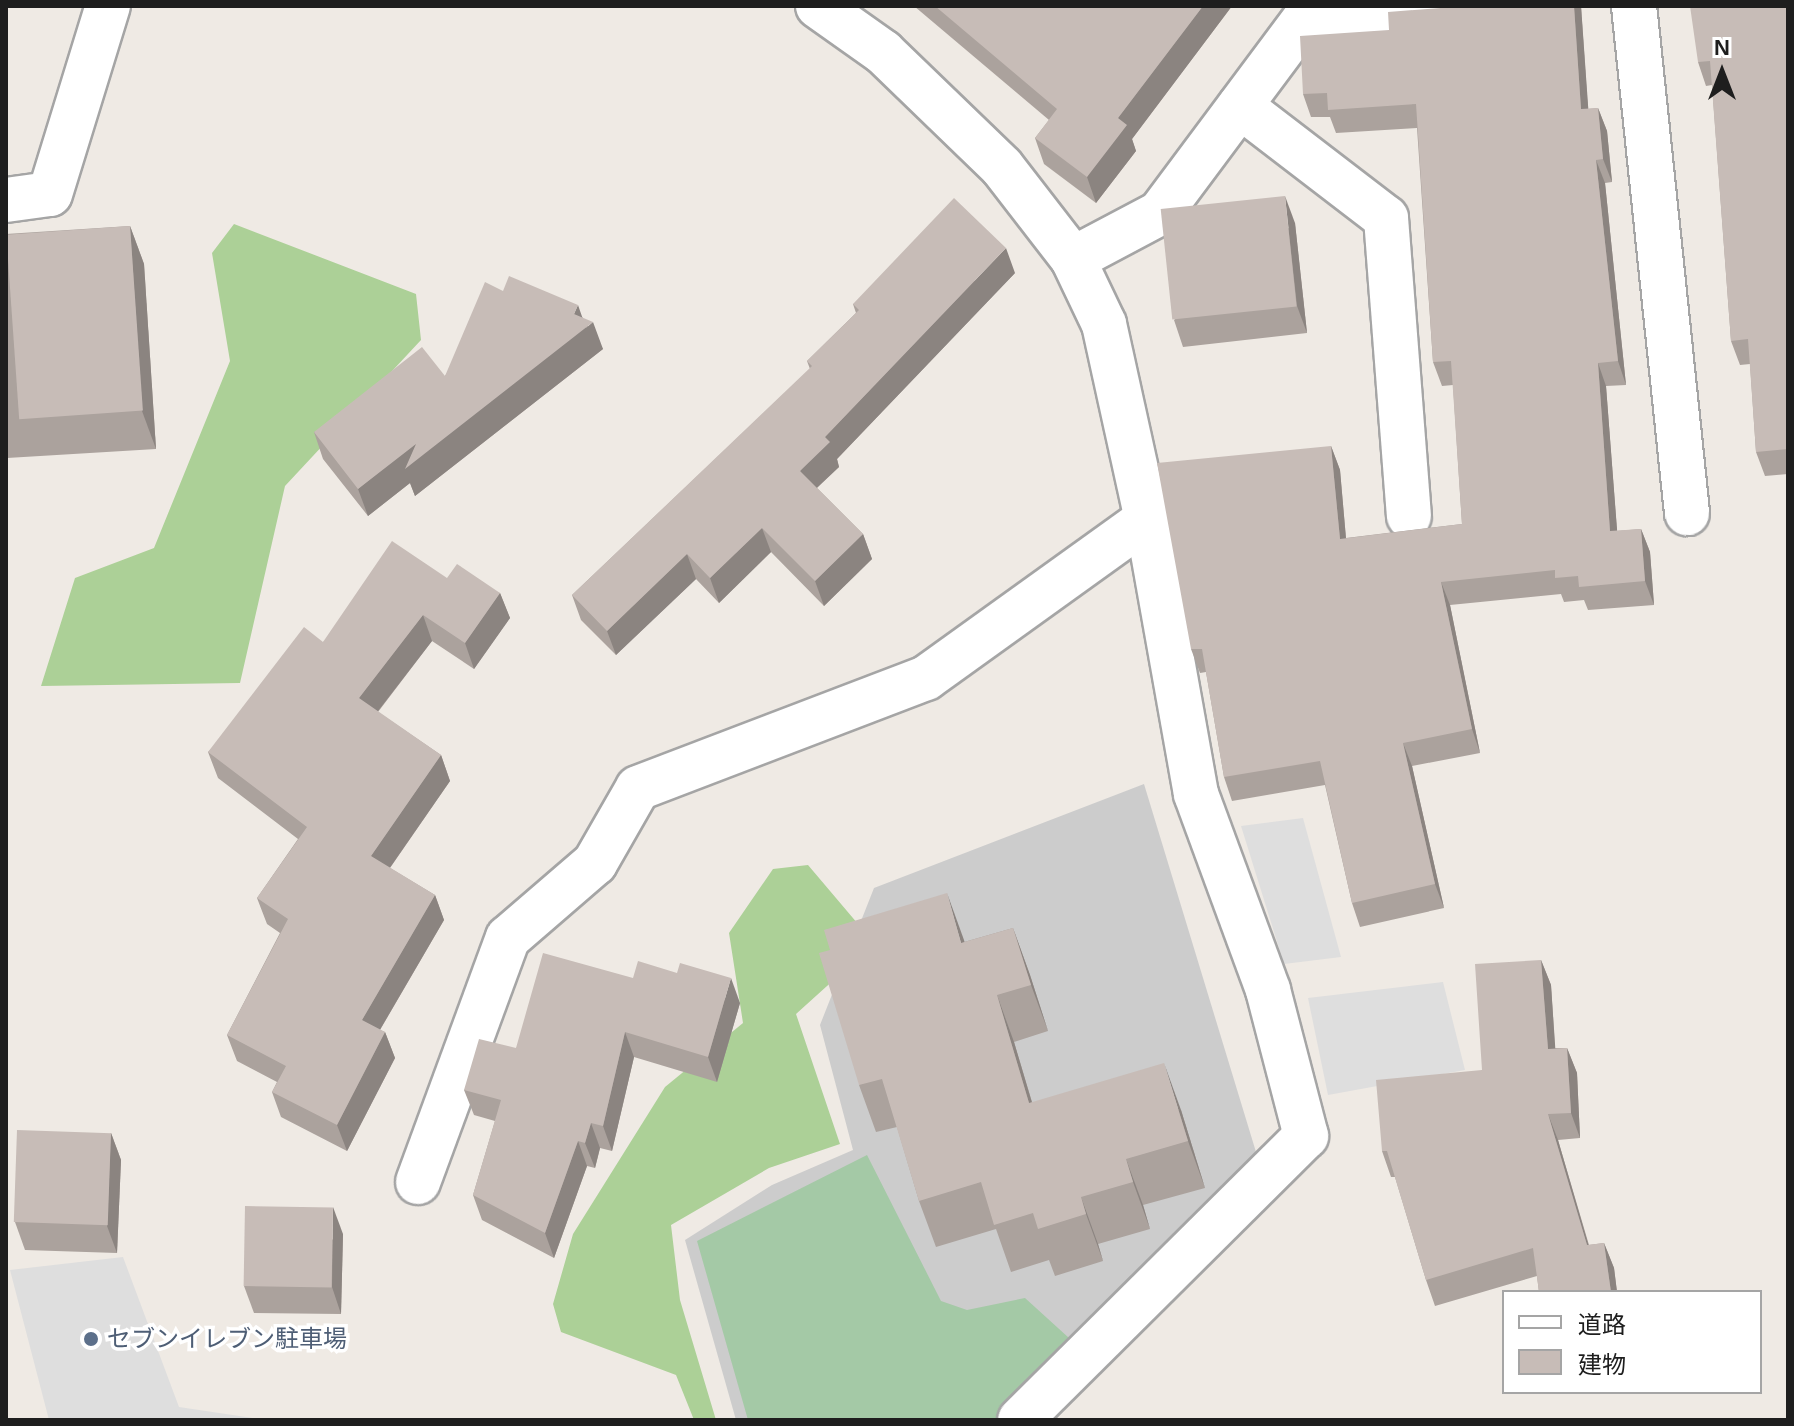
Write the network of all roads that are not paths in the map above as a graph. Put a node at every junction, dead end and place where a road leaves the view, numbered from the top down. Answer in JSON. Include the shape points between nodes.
{"nodes":[{"id":1,"x":108,"y":6,"type":"edge"},
{"id":2,"x":818,"y":6,"type":"edge"},
{"id":3,"x":1460,"y":6,"type":"edge"},
{"id":4,"x":1634,"y":6,"type":"edge"},
{"id":5,"x":1240,"y":106,"type":"junction"},
{"id":6,"x":6,"y":200,"type":"edge"},
{"id":7,"x":1073,"y":259,"type":"junction"},
{"id":8,"x":1687,"y":513,"type":"dead end"},
{"id":9,"x":1409,"y":516,"type":"dead end"},
{"id":10,"x":1147,"y":519,"type":"junction"},
{"id":11,"x":418,"y":1182,"type":"dead end"},
{"id":12,"x":1020,"y":1420,"type":"edge"}],
"edges":[{"from":1,"to":6,"type":"street","via":[[50,194]]},
{"from":2,"to":7,"type":"street","via":[[883,52],[1002,167]]},
{"from":3,"to":5,"type":"street","via":[[1306,17]]},
{"from":4,"to":8,"type":"street"},
{"from":5,"to":7,"type":"street","via":[[1160,213]]},
{"from":5,"to":9,"type":"street","via":[[1386,218]]},
{"from":7,"to":10,"type":"street","via":[[1104,324]]},
{"from":10,"to":11,"type":"street","via":[[926,678],[638,788],[595,863],[508,938]]},
{"from":10,"to":12,"type":"street","via":[[1196,794],[1268,990],[1306,1136]]}]}
